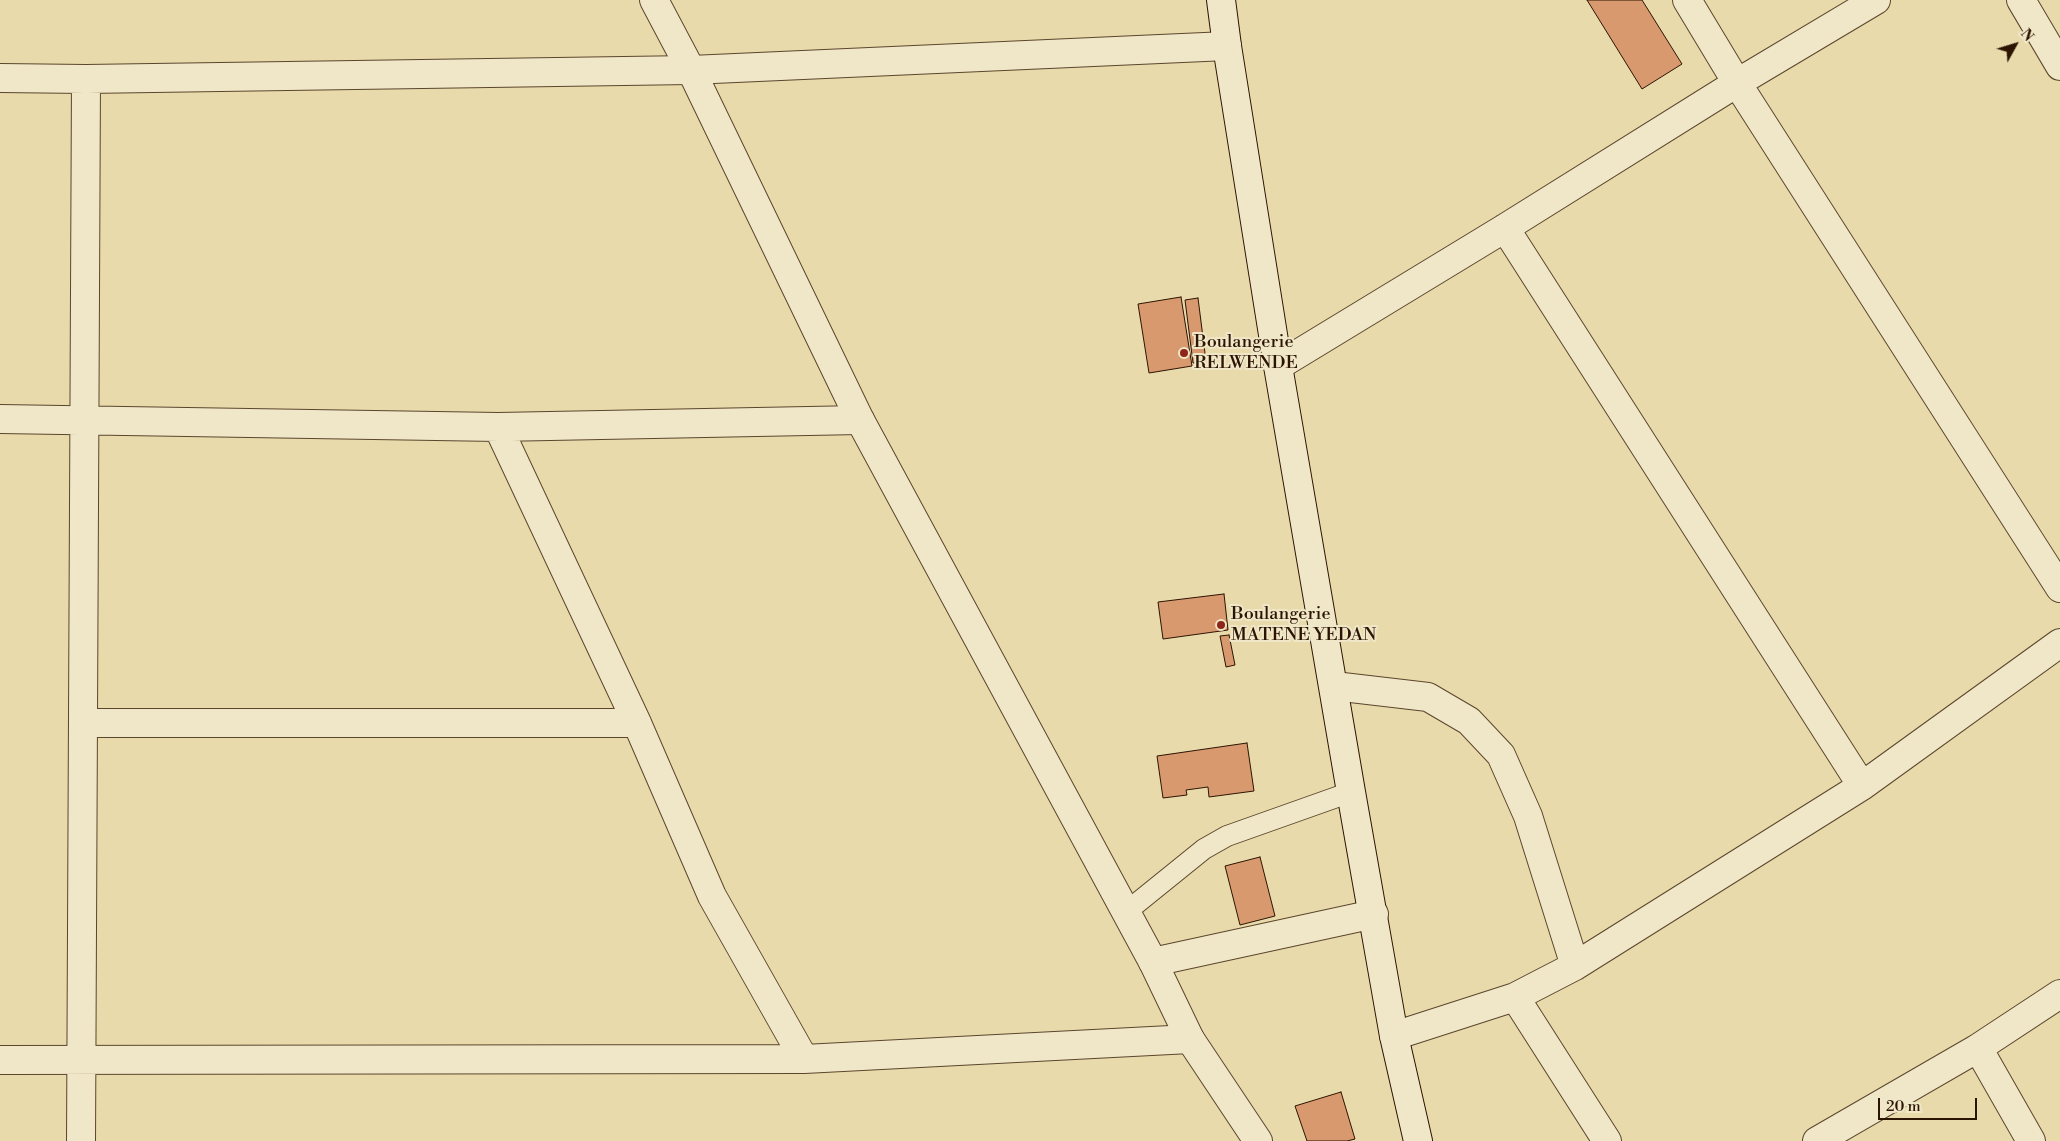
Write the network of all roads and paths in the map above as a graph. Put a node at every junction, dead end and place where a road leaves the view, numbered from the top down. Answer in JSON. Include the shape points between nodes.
{"nodes":[{"id":1,"x":654,"y":0,"type":"edge"},
{"id":2,"x":1221,"y":0,"type":"edge"},
{"id":3,"x":1687,"y":0,"type":"edge"},
{"id":4,"x":1876,"y":0,"type":"edge"},
{"id":5,"x":2021,"y":0,"type":"edge"},
{"id":6,"x":1227,"y":46,"type":"junction"},
{"id":7,"x":2060,"y":66,"type":"edge"},
{"id":8,"x":691,"y":70,"type":"junction"},
{"id":9,"x":0,"y":78,"type":"edge"},
{"id":10,"x":86,"y":79,"type":"junction"},
{"id":11,"x":1737,"y":83,"type":"junction"},
{"id":12,"x":1505,"y":228,"type":"junction"},
{"id":13,"x":1278,"y":366,"type":"junction"},
{"id":14,"x":0,"y":419,"type":"edge"},
{"id":15,"x":84,"y":420,"type":"junction"},
{"id":16,"x":860,"y":420,"type":"junction"},
{"id":17,"x":498,"y":427,"type":"junction"},
{"id":18,"x":2060,"y":588,"type":"edge"},
{"id":19,"x":2060,"y":643,"type":"edge"},
{"id":20,"x":1334,"y":686,"type":"junction"},
{"id":21,"x":637,"y":722,"type":"junction"},
{"id":22,"x":83,"y":723,"type":"junction"},
{"id":23,"x":1862,"y":786,"type":"junction"},
{"id":24,"x":1351,"y":792,"type":"junction"},
{"id":25,"x":1126,"y":912,"type":"junction"},
{"id":26,"x":1374,"y":914,"type":"junction"},
{"id":27,"x":1153,"y":962,"type":"junction"},
{"id":28,"x":1575,"y":966,"type":"junction"},
{"id":29,"x":2060,"y":994,"type":"edge"},
{"id":30,"x":1515,"y":997,"type":"junction"},
{"id":31,"x":1394,"y":1036,"type":"junction"},
{"id":32,"x":1190,"y":1039,"type":"junction"},
{"id":33,"x":1978,"y":1048,"type":"junction"},
{"id":34,"x":804,"y":1059,"type":"junction"},
{"id":35,"x":0,"y":1060,"type":"edge"},
{"id":36,"x":82,"y":1060,"type":"junction"},
{"id":37,"x":82,"y":1141,"type":"edge"},
{"id":38,"x":1258,"y":1141,"type":"edge"},
{"id":39,"x":1418,"y":1141,"type":"edge"},
{"id":40,"x":1607,"y":1141,"type":"edge"},
{"id":41,"x":1817,"y":1141,"type":"edge"},
{"id":42,"x":2031,"y":1141,"type":"edge"}],
"edges":[{"from":1,"to":8,"type":"street"},
{"from":2,"to":6,"type":"street"},
{"from":3,"to":11,"type":"street"},
{"from":4,"to":11,"type":"street"},
{"from":5,"to":7,"type":"street"},
{"from":6,"to":8,"type":"street"},
{"from":6,"to":13,"type":"street"},
{"from":8,"to":10,"type":"street"},
{"from":8,"to":16,"type":"street"},
{"from":9,"to":10,"type":"street"},
{"from":10,"to":15,"type":"street"},
{"from":11,"to":12,"type":"street"},
{"from":11,"to":18,"type":"street"},
{"from":12,"to":13,"type":"street"},
{"from":12,"to":23,"type":"street"},
{"from":13,"to":20,"type":"street"},
{"from":14,"to":15,"type":"street"},
{"from":15,"to":17,"type":"street"},
{"from":15,"to":22,"type":"street"},
{"from":16,"to":17,"type":"street"},
{"from":16,"to":25,"type":"street"},
{"from":17,"to":21,"type":"street"},
{"from":19,"to":23,"type":"street"},
{"from":20,"to":24,"type":"street"},
{"from":20,"to":28,"type":"street","via":[[1428,697],[1469,721],[1501,755],[1528,816]]},
{"from":21,"to":22,"type":"street"},
{"from":21,"to":34,"type":"street","via":[[712,896]]},
{"from":22,"to":36,"type":"street"},
{"from":23,"to":28,"type":"street"},
{"from":24,"to":25,"type":"lane","via":[[1227,836],[1204,849]]},
{"from":24,"to":26,"type":"street"},
{"from":25,"to":27,"type":"street"},
{"from":26,"to":27,"type":"street"},
{"from":26,"to":31,"type":"street"},
{"from":27,"to":32,"type":"street"},
{"from":28,"to":30,"type":"street"},
{"from":29,"to":33,"type":"street"},
{"from":30,"to":31,"type":"street"},
{"from":30,"to":40,"type":"street"},
{"from":31,"to":39,"type":"street"},
{"from":32,"to":34,"type":"street"},
{"from":32,"to":38,"type":"street"},
{"from":33,"to":41,"type":"street"},
{"from":33,"to":42,"type":"street"},
{"from":34,"to":36,"type":"street"},
{"from":35,"to":36,"type":"street"},
{"from":36,"to":37,"type":"street"}]}
